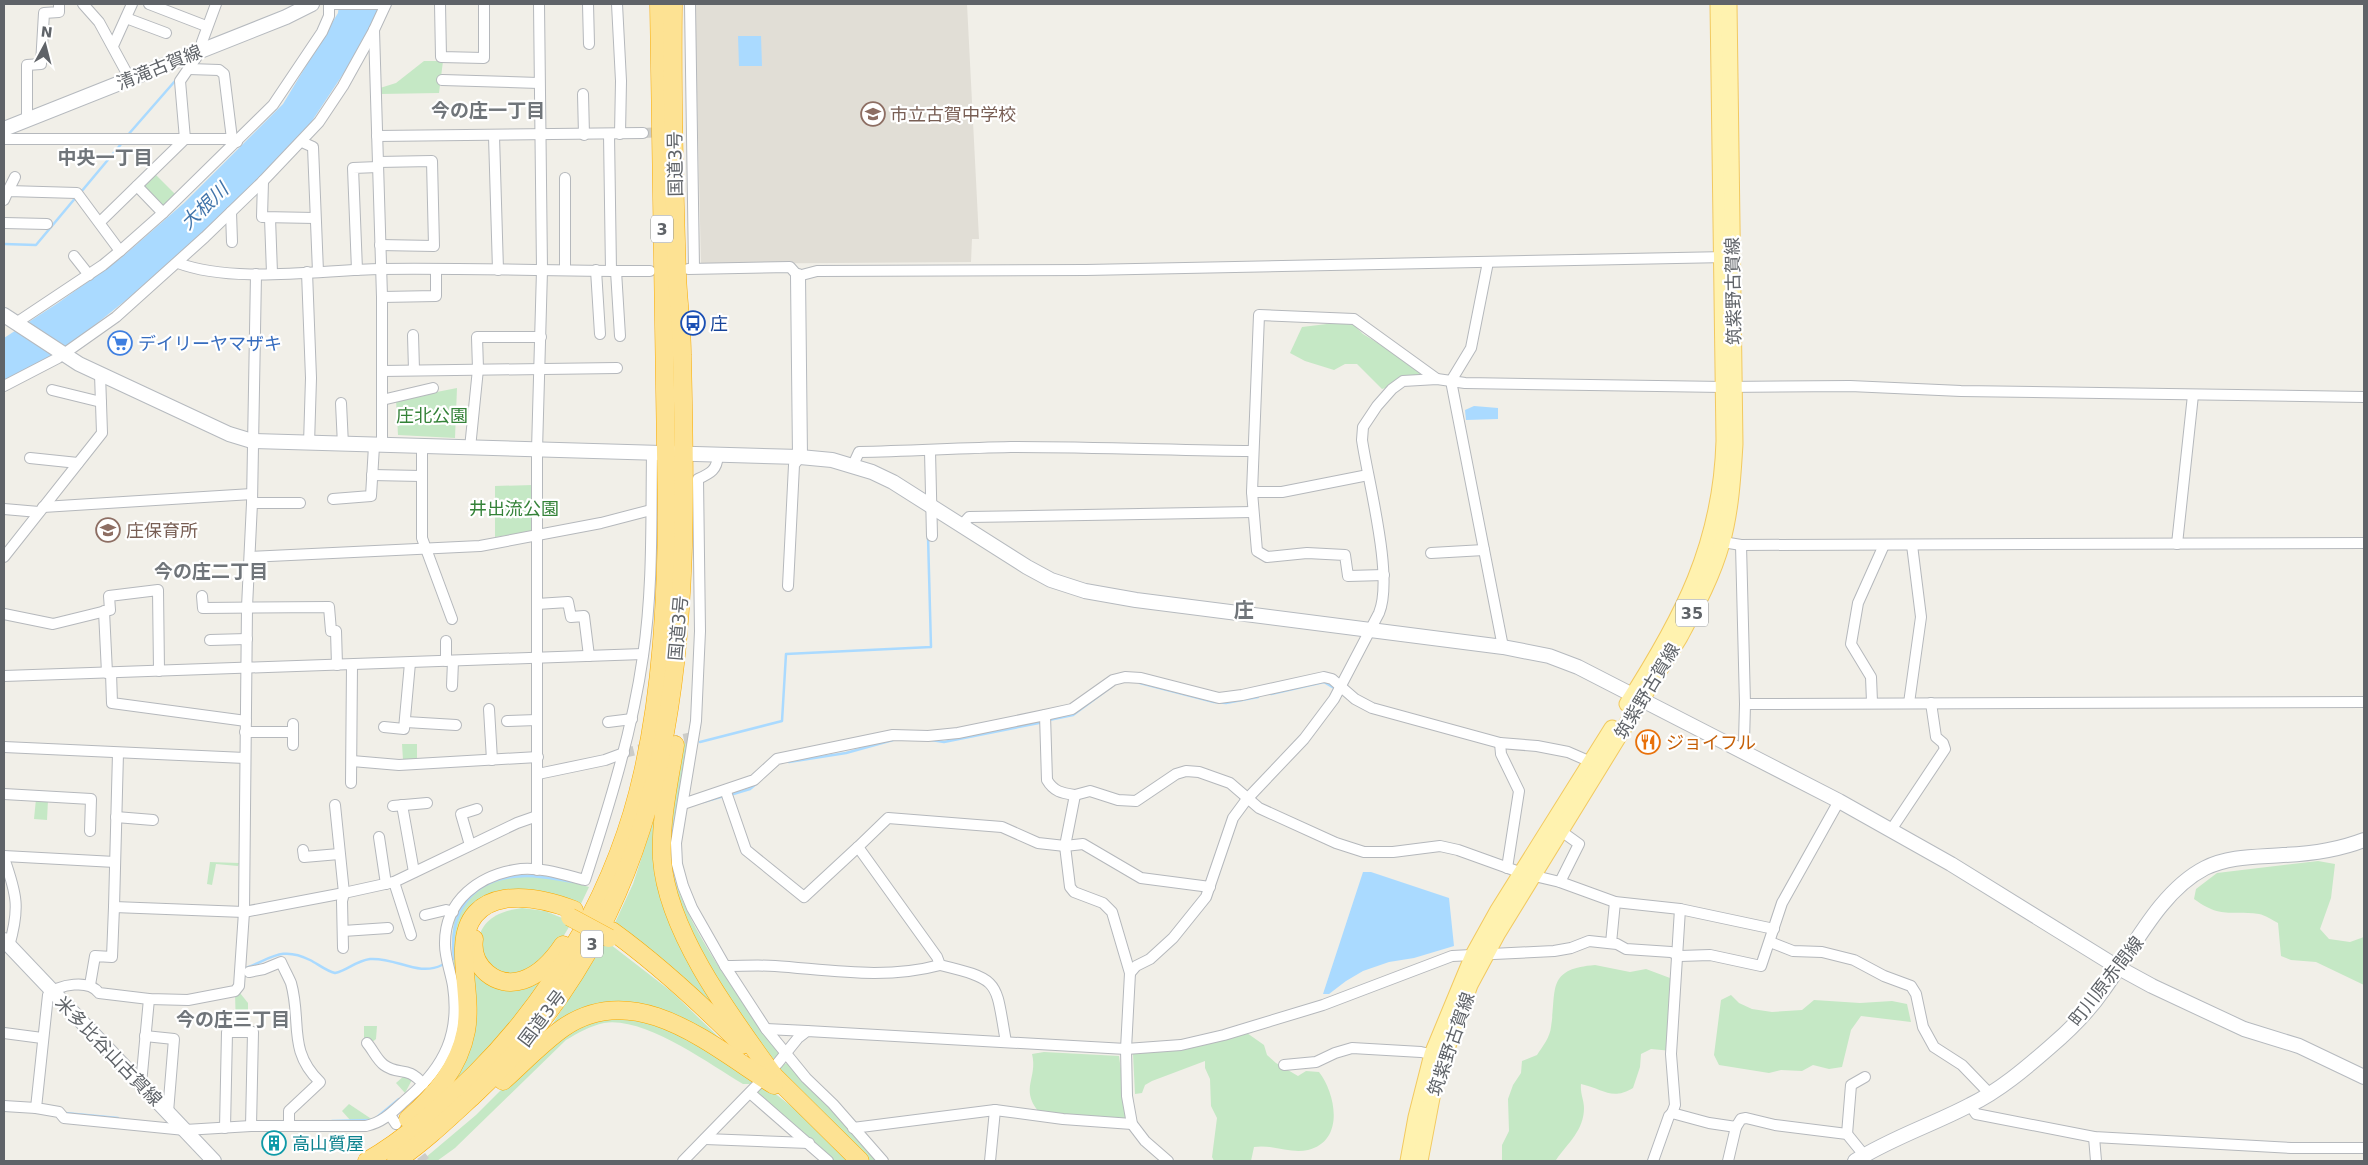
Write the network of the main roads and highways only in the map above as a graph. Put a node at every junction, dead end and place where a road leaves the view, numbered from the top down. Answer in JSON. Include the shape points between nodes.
{"nodes":[{"id":1,"x":658,"y":4,"type":"edge"},
{"id":2,"x":673,"y":4,"type":"edge"},
{"id":3,"x":1718,"y":4,"type":"edge"},
{"id":4,"x":1729,"y":4,"type":"edge"},
{"id":5,"x":1727,"y":257,"type":"junction"},
{"id":6,"x":1729,"y":387,"type":"junction"},
{"id":7,"x":676,"y":664,"type":"junction"},
{"id":8,"x":1637,"y":698,"type":"junction"},
{"id":9,"x":618,"y":850,"type":"junction"},
{"id":10,"x":1527,"y":874,"type":"junction"},
{"id":11,"x":572,"y":914,"type":"junction"},
{"id":12,"x":1438,"y":1056,"type":"junction"},
{"id":13,"x":771,"y":1077,"type":"junction"},
{"id":14,"x":444,"y":1123,"type":"junction"},
{"id":15,"x":369,"y":1160,"type":"edge"},
{"id":16,"x":396,"y":1161,"type":"edge"},
{"id":17,"x":853,"y":1161,"type":"edge"},
{"id":18,"x":860,"y":1161,"type":"edge"},
{"id":19,"x":1408,"y":1161,"type":"edge"},
{"id":20,"x":1420,"y":1161,"type":"edge"}],
"edges":[{"from":1,"to":9,"type":"highway","name":"国道3号","number":"3","via":[[659,454],[667,517],[666,594],[649,743],[636,801]]},
{"from":2,"to":7,"type":"highway","name":"国道3号","number":"3","via":[[684,454],[684,521]]},
{"from":3,"to":5,"type":"main road","name":"筑紫野古賀線","number":"35"},
{"from":4,"to":5,"type":"main road","name":"筑紫野古賀線","number":"35"},
{"from":5,"to":6,"type":"main road","name":"筑紫野古賀線","number":"35"},
{"from":6,"to":8,"type":"main road","name":"筑紫野古賀線","number":"35","via":[[1720,496],[1708,545],[1689,598]]},
{"from":6,"to":8,"type":"main road","name":"筑紫野古賀線","number":"35","via":[[1734,471],[1723,542],[1699,602]]},
{"from":7,"to":13,"type":"highway","via":[[681,699],[662,827],[666,885],[690,944],[716,992]]},
{"from":7,"to":14,"type":"highway","name":"国道3号","number":"3","via":[[656,778],[640,838],[608,913],[553,1006],[490,1080]]},
{"from":8,"to":10,"type":"main road","name":"筑紫野古賀線","number":"35","via":[[1591,762]]},
{"from":8,"to":10,"type":"main road","name":"筑紫野古賀線","number":"35","via":[[1560,831]]},
{"from":9,"to":11,"type":"highway","via":[[575,928],[541,970],[524,980],[501,981],[486,973],[477,961],[473,946],[477,928],[494,910],[528,904]]},
{"from":9,"to":15,"type":"highway","name":"国道3号","number":"3","via":[[574,946],[504,1043],[421,1123]]},
{"from":10,"to":12,"type":"main road","name":"筑紫野古賀線","number":"35","via":[[1479,954],[1470,985]]},
{"from":11,"to":13,"type":"highway","via":[[611,934],[655,964],[689,993]]},
{"from":11,"to":15,"type":"highway","via":[[543,900],[511,898],[488,905],[474,917],[465,939],[468,1013],[457,1060],[437,1089]]},
{"from":12,"to":19,"type":"main road","name":"筑紫野古賀線","number":"35","via":[[1416,1117]]},
{"from":12,"to":20,"type":"main road","name":"筑紫野古賀線","number":"35"},
{"from":13,"to":14,"type":"highway","via":[[682,1027],[641,1012],[616,1010],[589,1015],[564,1027],[479,1104]]},
{"from":13,"to":17,"type":"highway"},
{"from":13,"to":18,"type":"highway"},
{"from":14,"to":16,"type":"highway","name":"国道3号","number":"3"}]}
